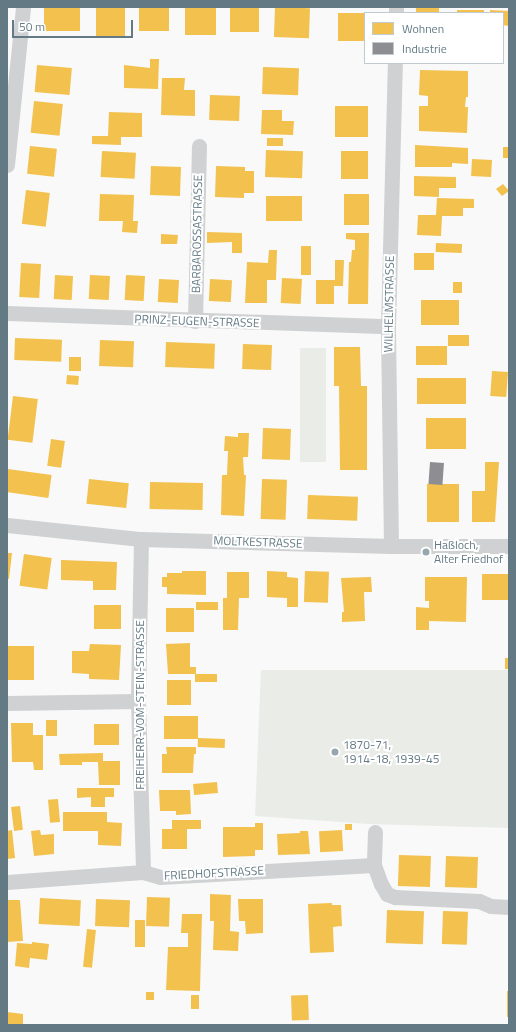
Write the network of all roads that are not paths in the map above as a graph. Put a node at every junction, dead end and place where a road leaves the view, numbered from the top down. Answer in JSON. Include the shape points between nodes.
{"nodes":[{"id":1,"x":23,"y":7,"type":"edge"},
{"id":2,"x":395,"y":64,"type":"edge"},
{"id":3,"x":199,"y":146,"type":"dead end"},
{"id":4,"x":7,"y":165,"type":"edge"},
{"id":5,"x":7,"y":314,"type":"edge"},
{"id":6,"x":195,"y":321,"type":"junction"},
{"id":7,"x":388,"y":326,"type":"junction"},
{"id":8,"x":7,"y":525,"type":"edge"},
{"id":9,"x":141,"y":539,"type":"junction"},
{"id":10,"x":391,"y":546,"type":"junction"},
{"id":11,"x":509,"y":546,"type":"edge"},
{"id":12,"x":138,"y":701,"type":"junction"},
{"id":13,"x":7,"y":703,"type":"edge"},
{"id":14,"x":375,"y":832,"type":"dead end"},
{"id":15,"x":374,"y":865,"type":"junction"},
{"id":16,"x":143,"y":872,"type":"junction"},
{"id":17,"x":7,"y":882,"type":"edge"},
{"id":18,"x":509,"y":907,"type":"edge"}],
"edges":[{"from":1,"to":4,"type":"street"},
{"from":2,"to":7,"type":"street","name":"WILHELMSTRASSE"},
{"from":3,"to":6,"type":"street","name":"BARBAROSSASTRASSE"},
{"from":5,"to":6,"type":"street","name":"PRINZ-EUGEN-STRASSE"},
{"from":6,"to":7,"type":"street","name":"PRINZ-EUGEN-STRASSE"},
{"from":7,"to":10,"type":"street","name":"WILHELMSTRASSE"},
{"from":8,"to":9,"type":"street","name":"MOLTKESTRASSE"},
{"from":9,"to":10,"type":"street","name":"MOLTKESTRASSE"},
{"from":9,"to":12,"type":"street","name":"FREIHERR-VOM-STEIN-STRASSE"},
{"from":10,"to":11,"type":"street","name":"MOLTKESTRASSE"},
{"from":12,"to":13,"type":"street"},
{"from":12,"to":16,"type":"street","name":"FREIHERR-VOM-STEIN-STRASSE"},
{"from":14,"to":15,"type":"street"},
{"from":15,"to":16,"type":"street","name":"FRIEDHOFSTRASSE","via":[[160,877]]},
{"from":15,"to":18,"type":"street","via":[[381,884],[388,894],[395,897],[479,901],[491,906]]},
{"from":16,"to":17,"type":"street","name":"FRIEDHOFSTRASSE"}]}
